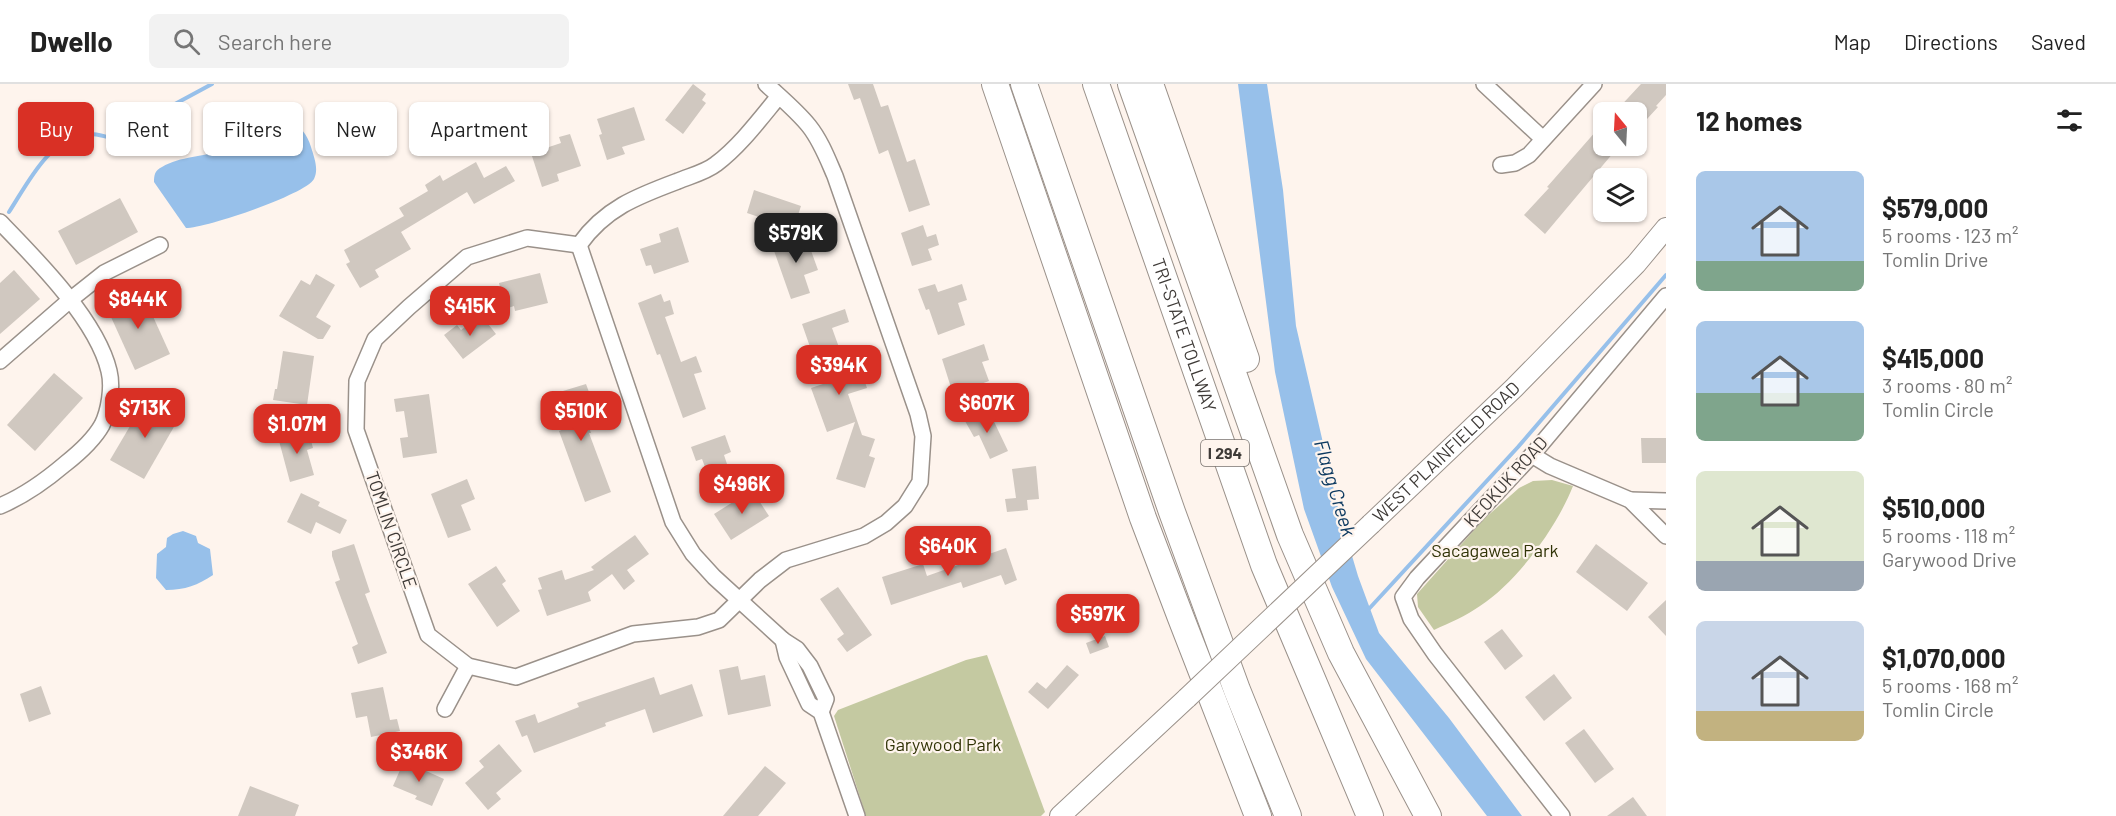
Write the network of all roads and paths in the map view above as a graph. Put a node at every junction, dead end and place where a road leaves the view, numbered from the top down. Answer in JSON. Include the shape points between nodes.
{"nodes":[{"id":1,"x":766,"y":84,"type":"edge"},
{"id":2,"x":995,"y":84,"type":"edge"},
{"id":3,"x":1024,"y":84,"type":"edge"},
{"id":4,"x":1096,"y":84,"type":"edge"},
{"id":5,"x":1131,"y":84,"type":"edge"},
{"id":6,"x":1150,"y":84,"type":"edge"},
{"id":7,"x":1484,"y":84,"type":"edge"},
{"id":8,"x":1594,"y":84,"type":"edge"},
{"id":9,"x":779,"y":96,"type":"junction"},
{"id":10,"x":1543,"y":139,"type":"junction"},
{"id":11,"x":1501,"y":165,"type":"dead end"},
{"id":12,"x":0,"y":222,"type":"edge"},
{"id":13,"x":1666,"y":228,"type":"edge"},
{"id":14,"x":583,"y":239,"type":"junction"},
{"id":15,"x":160,"y":245,"type":"dead end"},
{"id":16,"x":1666,"y":296,"type":"edge"},
{"id":17,"x":70,"y":300,"type":"junction"},
{"id":18,"x":0,"y":361,"type":"edge"},
{"id":19,"x":1532,"y":455,"type":"junction"},
{"id":20,"x":1630,"y":500,"type":"junction"},
{"id":21,"x":1666,"y":501,"type":"edge"},
{"id":22,"x":0,"y":506,"type":"edge"},
{"id":23,"x":1290,"y":535,"type":"junction"},
{"id":24,"x":1666,"y":536,"type":"edge"},
{"id":25,"x":741,"y":600,"type":"junction"},
{"id":26,"x":468,"y":666,"type":"junction"},
{"id":27,"x":445,"y":710,"type":"dead end"},
{"id":28,"x":858,"y":816,"type":"edge"},
{"id":29,"x":1060,"y":816,"type":"edge"},
{"id":30,"x":1258,"y":816,"type":"edge"},
{"id":31,"x":1288,"y":816,"type":"edge"},
{"id":32,"x":1370,"y":816,"type":"edge"},
{"id":33,"x":1428,"y":816,"type":"edge"},
{"id":34,"x":1562,"y":816,"type":"edge"}],
"edges":[{"from":1,"to":9,"type":"street","name":"TOMLIN CIRCLE"},
{"from":2,"to":30,"type":"highway","via":[[1143,518]]},
{"from":3,"to":31,"type":"highway","via":[[1172,512]]},
{"from":4,"to":32,"type":"highway","name":"TRI-STATE TOLLWAY","number":"I 294","via":[[1264,565]]},
{"from":5,"to":23,"type":"highway"},
{"from":6,"to":23,"type":"highway","via":[[1230,308],[1291,496]]},
{"from":7,"to":10,"type":"street"},
{"from":8,"to":10,"type":"street"},
{"from":9,"to":14,"type":"street","via":[[715,165],[610,212]]},
{"from":9,"to":25,"type":"street","name":"TOMLIN CIRCLE","via":[[809,126],[835,176],[918,414],[923,459],[920,482],[905,506],[886,523],[864,536],[786,560]]},
{"from":10,"to":11,"type":"street","via":[[1529,155]]},
{"from":12,"to":17,"type":"street"},
{"from":13,"to":29,"type":"main road","name":"WEST PLAINFIELD ROAD","bridge":true,"via":[[1636,264],[1514,388]]},
{"from":14,"to":25,"type":"street","via":[[673,522],[693,554]]},
{"from":14,"to":26,"type":"street","name":"TOMLIN CIRCLE","via":[[527,238],[467,257],[375,339],[357,381],[356,430],[428,635]]},
{"from":15,"to":17,"type":"street","via":[[104,273]]},
{"from":16,"to":19,"type":"street","name":"KEOKUK ROAD"},
{"from":17,"to":18,"type":"street"},
{"from":17,"to":22,"type":"street","via":[[110,373],[110,397],[102,424],[85,448],[42,483]]},
{"from":19,"to":20,"type":"street"},
{"from":19,"to":34,"type":"street","name":"KEOKUK ROAD","via":[[1403,597],[1411,619],[1435,654]]},
{"from":20,"to":21,"type":"street"},
{"from":20,"to":24,"type":"street"},
{"from":23,"to":33,"type":"highway","via":[[1341,654]]},
{"from":25,"to":26,"type":"street","name":"TOMLIN CIRCLE","via":[[719,620],[698,627],[633,634],[516,677]]},
{"from":25,"to":28,"type":"street","via":[[783,640],[809,704],[821,712]]},
{"from":26,"to":27,"type":"street"}]}
